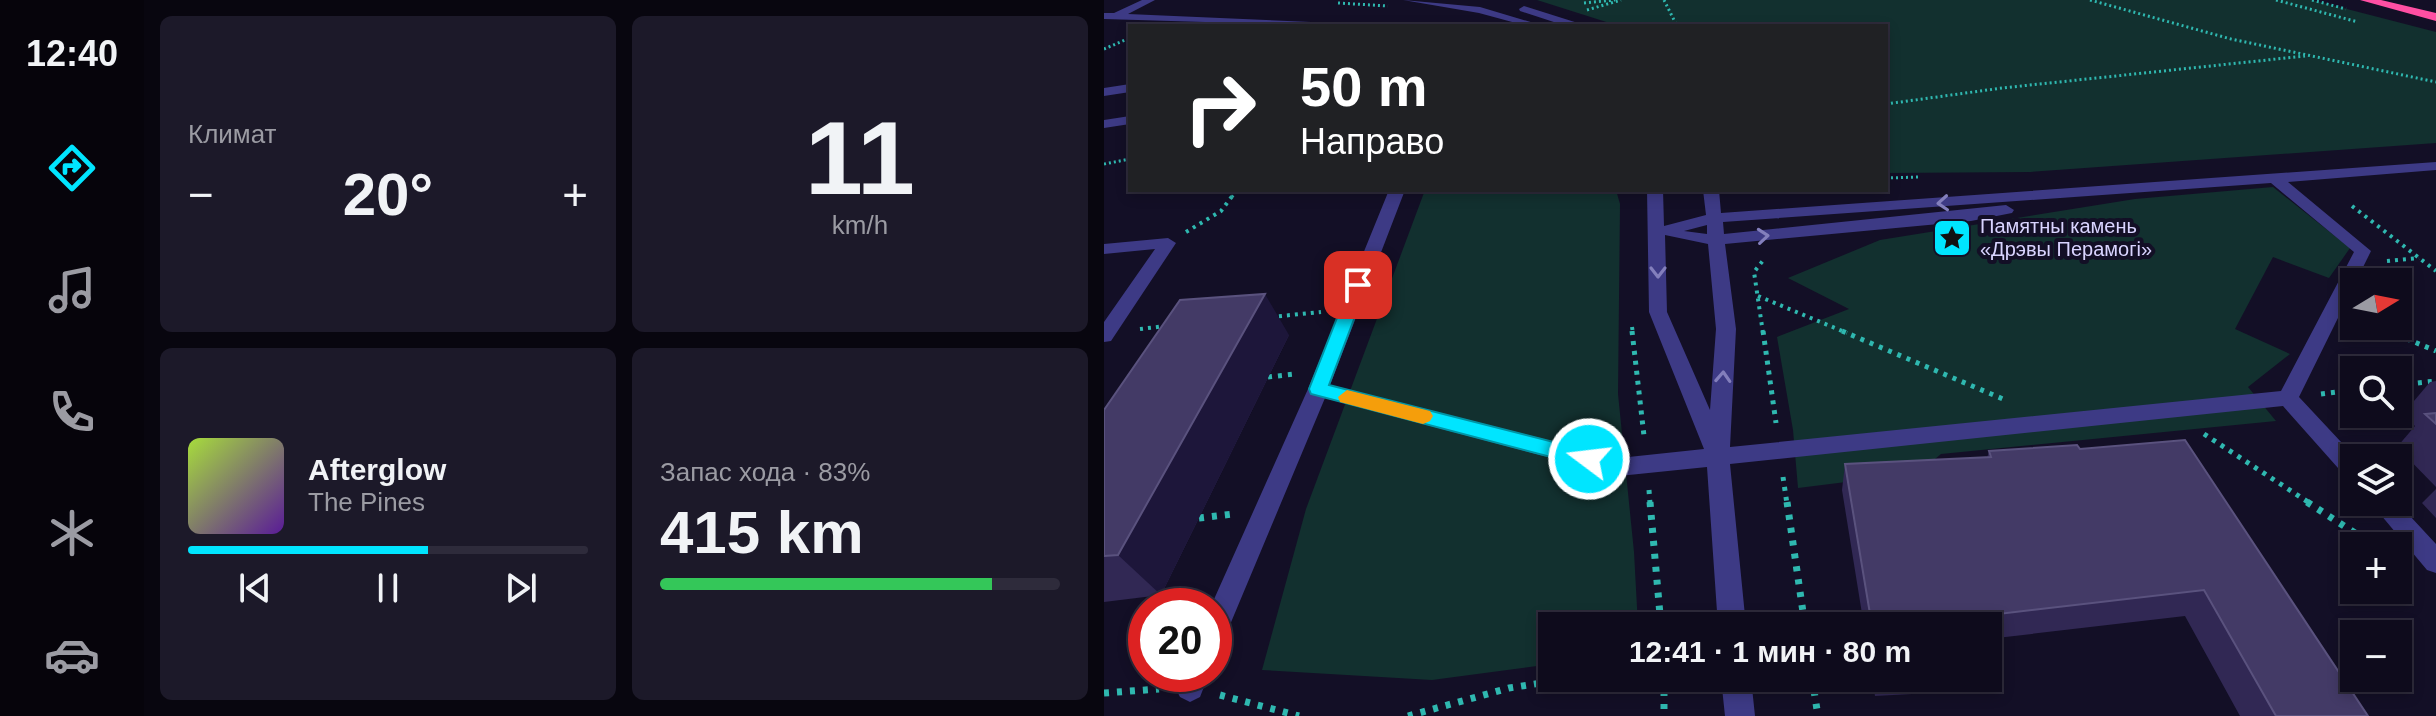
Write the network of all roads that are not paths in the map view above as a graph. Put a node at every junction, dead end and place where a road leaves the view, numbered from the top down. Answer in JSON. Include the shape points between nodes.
{"nodes":[{"id":1,"x":1150,"y":0,"type":"edge"},
{"id":2,"x":1408,"y":0,"type":"edge"},
{"id":3,"x":1486,"y":0,"type":"edge"},
{"id":4,"x":2366,"y":0,"type":"edge"},
{"id":5,"x":2413,"y":0,"type":"edge"},
{"id":6,"x":2436,"y":6,"type":"edge"},
{"id":7,"x":2436,"y":17,"type":"edge"},
{"id":8,"x":1107,"y":19,"type":"edge"},
{"id":9,"x":1269,"y":24,"type":"edge"},
{"id":10,"x":1532,"y":24,"type":"edge"},
{"id":11,"x":1570,"y":24,"type":"edge"},
{"id":12,"x":1128,"y":88,"type":"edge"},
{"id":13,"x":1104,"y":92,"type":"edge"},
{"id":14,"x":1128,"y":120,"type":"edge"},
{"id":15,"x":1104,"y":124,"type":"edge"},
{"id":16,"x":2436,"y":166,"type":"edge"},
{"id":17,"x":2275,"y":179,"type":"junction"},
{"id":18,"x":1396,"y":192,"type":"edge"},
{"id":19,"x":1655,"y":192,"type":"edge"},
{"id":20,"x":1711,"y":192,"type":"edge"},
{"id":21,"x":2104,"y":192,"type":"junction"},
{"id":22,"x":1715,"y":218,"type":"junction"},
{"id":23,"x":1658,"y":232,"type":"junction"},
{"id":24,"x":1716,"y":240,"type":"junction"},
{"id":25,"x":1104,"y":249,"type":"edge"},
{"id":26,"x":1106,"y":334,"type":"edge"},
{"id":27,"x":1318,"y":389,"type":"junction"},
{"id":28,"x":2288,"y":398,"type":"junction"},
{"id":29,"x":1718,"y":455,"type":"junction"},
{"id":30,"x":2340,"y":456,"type":"edge"},
{"id":31,"x":2395,"y":516,"type":"edge"},
{"id":32,"x":2436,"y":562,"type":"edge"},
{"id":33,"x":1232,"y":588,"type":"edge"},
{"id":34,"x":1731,"y":612,"type":"edge"},
{"id":35,"x":1737,"y":692,"type":"edge"},
{"id":36,"x":1740,"y":716,"type":"edge"}],
"edges":[{"from":1,"to":8,"type":"street"},
{"from":2,"to":10,"type":"street"},
{"from":3,"to":11,"type":"street"},
{"from":4,"to":7,"type":"highway"},
{"from":5,"to":6,"type":"highway"},
{"from":8,"to":9,"type":"street"},
{"from":12,"to":13,"type":"street"},
{"from":14,"to":15,"type":"street"},
{"from":16,"to":17,"type":"street"},
{"from":17,"to":21,"type":"street"},
{"from":17,"to":28,"type":"street","via":[[2363,251]]},
{"from":18,"to":27,"type":"street"},
{"from":19,"to":23,"type":"street"},
{"from":20,"to":22,"type":"street"},
{"from":21,"to":22,"type":"street","one_way":true},
{"from":24,"to":21,"type":"street","one_way":true,"via":[[1971,216]]},
{"from":22,"to":23,"type":"street"},
{"from":22,"to":24,"type":"street"},
{"from":23,"to":24,"type":"street"},
{"from":23,"to":29,"type":"street","one_way":true,"via":[[1658,312]]},
{"from":29,"to":24,"type":"street","one_way":true,"via":[[1726,329]]},
{"from":25,"to":26,"type":"street","via":[[1168,243]]},
{"from":27,"to":29,"type":"street","via":[[1619,467]]},
{"from":27,"to":33,"type":"street"},
{"from":28,"to":29,"type":"street"},
{"from":28,"to":30,"type":"street"},
{"from":29,"to":34,"type":"street"},
{"from":31,"to":32,"type":"street"},
{"from":35,"to":36,"type":"street"}]}
